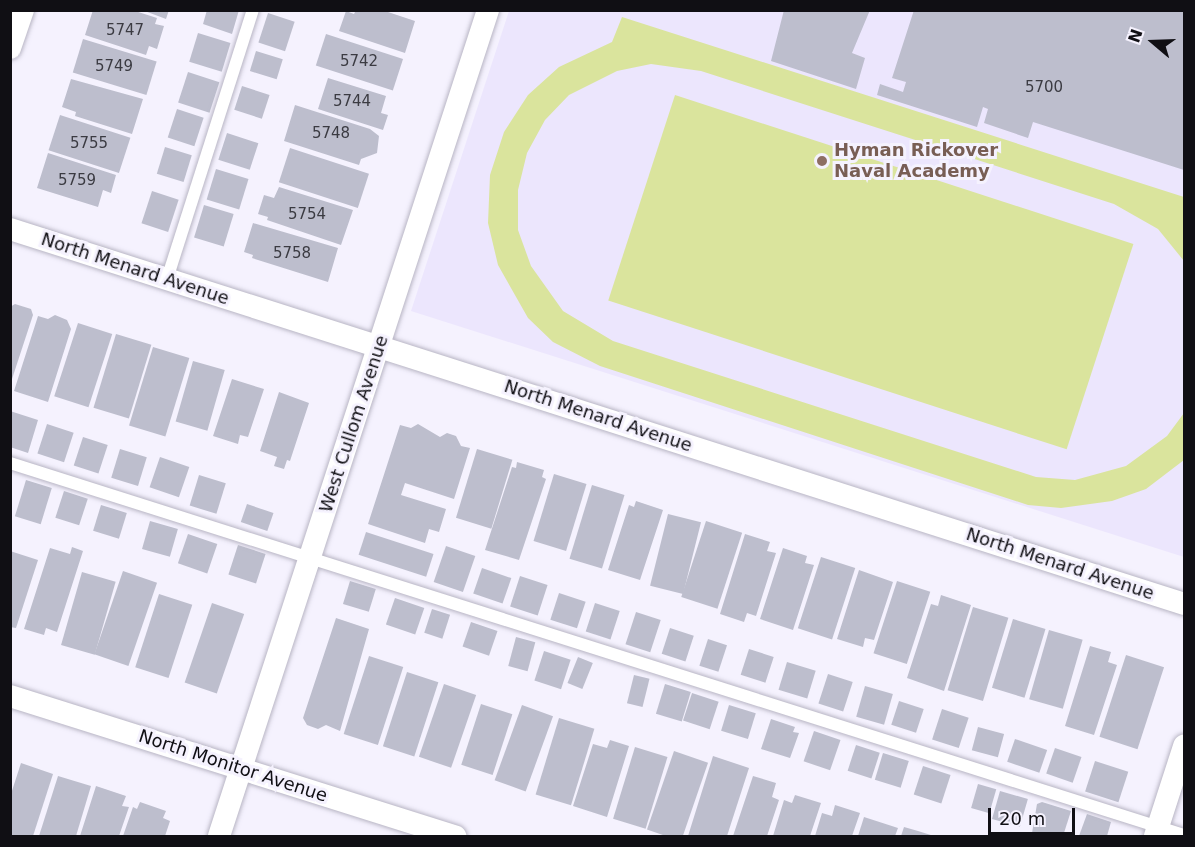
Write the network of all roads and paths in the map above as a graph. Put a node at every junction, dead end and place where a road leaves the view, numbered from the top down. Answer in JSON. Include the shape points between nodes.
{"nodes":[{"id":1,"x":23,"y":10,"type":"edge"},
{"id":2,"x":253,"y":10,"type":"edge"},
{"id":3,"x":488,"y":10,"type":"edge"},
{"id":4,"x":10,"y":48,"type":"edge"},
{"id":5,"x":10,"y":229,"type":"edge"},
{"id":6,"x":167,"y":279,"type":"junction"},
{"id":7,"x":379,"y":347,"type":"junction"},
{"id":8,"x":10,"y":463,"type":"edge"},
{"id":9,"x":310,"y":558,"type":"junction"},
{"id":10,"x":1185,"y":604,"type":"edge"},
{"id":11,"x":10,"y":696,"type":"edge"},
{"id":12,"x":1185,"y":746,"type":"edge"},
{"id":13,"x":241,"y":769,"type":"junction"},
{"id":14,"x":1157,"y":832,"type":"edge"},
{"id":15,"x":1185,"y":835,"type":"edge"},
{"id":16,"x":219,"y":837,"type":"edge"},
{"id":17,"x":454,"y":837,"type":"edge"}],
"edges":[{"from":1,"to":4,"type":"street"},
{"from":2,"to":6,"type":"lane"},
{"from":3,"to":7,"type":"street","name":"West Cullom Avenue"},
{"from":5,"to":6,"type":"street","name":"North Menard Avenue"},
{"from":6,"to":7,"type":"street","name":"North Menard Avenue"},
{"from":7,"to":9,"type":"street","name":"West Cullom Avenue"},
{"from":7,"to":10,"type":"street","name":"North Menard Avenue"},
{"from":8,"to":9,"type":"lane"},
{"from":9,"to":13,"type":"street","name":"West Cullom Avenue"},
{"from":9,"to":14,"type":"lane"},
{"from":11,"to":13,"type":"street","name":"North Monitor Avenue"},
{"from":12,"to":14,"type":"street"},
{"from":13,"to":16,"type":"street","name":"West Cullom Avenue"},
{"from":13,"to":17,"type":"street","name":"North Monitor Avenue"},
{"from":14,"to":15,"type":"lane"}]}
